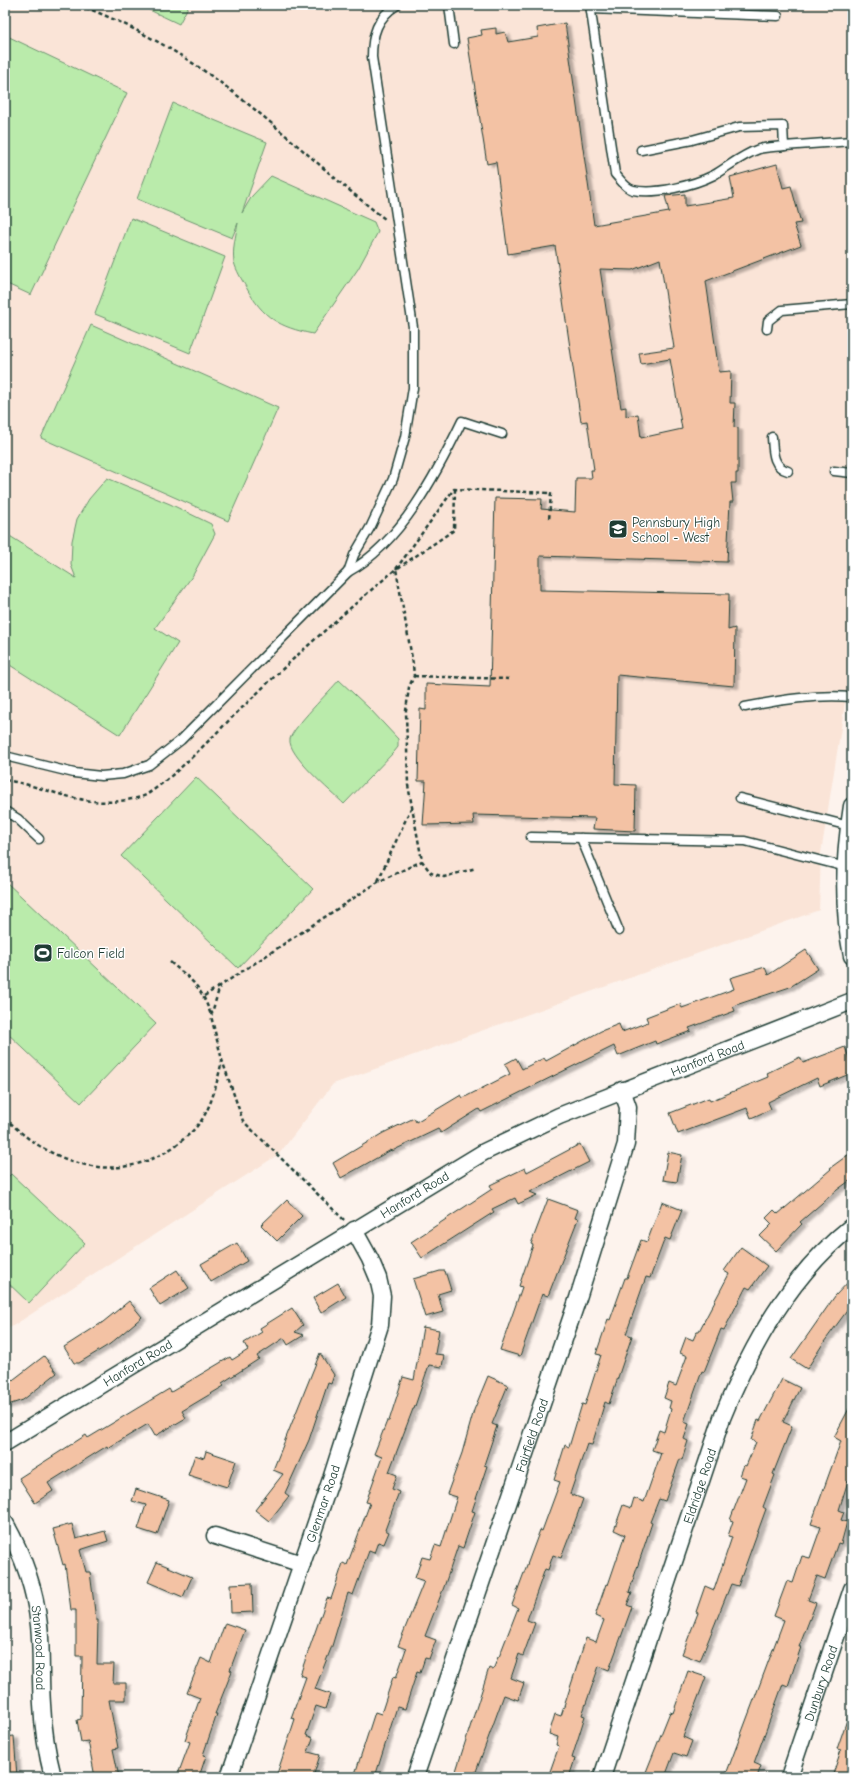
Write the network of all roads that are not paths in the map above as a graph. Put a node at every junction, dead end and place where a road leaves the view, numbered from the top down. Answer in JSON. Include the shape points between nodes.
{"nodes":[{"id":1,"x":397,"y":5,"type":"edge"},
{"id":2,"x":449,"y":5,"type":"edge"},
{"id":3,"x":590,"y":7,"type":"edge"},
{"id":4,"x":778,"y":16,"type":"dead end"},
{"id":5,"x":454,"y":44,"type":"dead end"},
{"id":6,"x":852,"y":141,"type":"edge"},
{"id":7,"x":784,"y":146,"type":"junction"},
{"id":8,"x":641,"y":150,"type":"dead end"},
{"id":9,"x":852,"y":304,"type":"edge"},
{"id":10,"x":767,"y":329,"type":"dead end"},
{"id":11,"x":502,"y":434,"type":"dead end"},
{"id":12,"x":772,"y":437,"type":"dead end"},
{"id":13,"x":834,"y":471,"type":"dead end"},
{"id":14,"x":788,"y":472,"type":"dead end"},
{"id":15,"x":852,"y":473,"type":"edge"},
{"id":16,"x":348,"y":572,"type":"junction"},
{"id":17,"x":852,"y":697,"type":"edge"},
{"id":18,"x":745,"y":707,"type":"dead end"},
{"id":19,"x":5,"y":756,"type":"edge"},
{"id":20,"x":740,"y":798,"type":"dead end"},
{"id":21,"x":852,"y":806,"type":"edge"},
{"id":22,"x":5,"y":811,"type":"edge"},
{"id":23,"x":849,"y":826,"type":"junction"},
{"id":24,"x":531,"y":837,"type":"dead end"},
{"id":25,"x":581,"y":838,"type":"junction"},
{"id":26,"x":39,"y":839,"type":"dead end"},
{"id":27,"x":846,"y":867,"type":"junction"},
{"id":28,"x":619,"y":931,"type":"dead end"},
{"id":29,"x":852,"y":956,"type":"edge"},
{"id":30,"x":852,"y":1000,"type":"edge"},
{"id":31,"x":622,"y":1090,"type":"junction"},
{"id":32,"x":852,"y":1226,"type":"edge"},
{"id":33,"x":354,"y":1230,"type":"junction"},
{"id":34,"x":5,"y":1443,"type":"edge"},
{"id":35,"x":5,"y":1523,"type":"edge"},
{"id":36,"x":215,"y":1536,"type":"dead end"},
{"id":37,"x":302,"y":1564,"type":"junction"},
{"id":38,"x":852,"y":1589,"type":"edge"},
{"id":39,"x":53,"y":1777,"type":"edge"},
{"id":40,"x":229,"y":1777,"type":"edge"},
{"id":41,"x":415,"y":1777,"type":"edge"},
{"id":42,"x":602,"y":1777,"type":"edge"},
{"id":43,"x":789,"y":1777,"type":"edge"}],
"edges":[{"from":1,"to":16,"type":"lane","via":[[386,13],[376,28],[372,42],[372,57],[413,327],[411,406],[393,480],[372,526],[354,555]]},
{"from":2,"to":5,"type":"lane"},
{"from":3,"to":4,"type":"lane"},
{"from":3,"to":7,"type":"lane","via":[[615,174],[624,185],[632,190],[686,186],[713,175],[760,149]]},
{"from":6,"to":7,"type":"lane"},
{"from":7,"to":8,"type":"lane","via":[[783,126],[739,127]]},
{"from":9,"to":10,"type":"lane","via":[[782,310],[768,321]]},
{"from":11,"to":16,"type":"lane","via":[[462,421],[446,454],[412,509],[363,564]]},
{"from":12,"to":14,"type":"lane","via":[[777,465]]},
{"from":13,"to":15,"type":"lane"},
{"from":16,"to":19,"type":"lane","via":[[181,740],[148,765],[124,774],[101,776],[74,773]]},
{"from":17,"to":18,"type":"lane","via":[[835,695],[788,699]]},
{"from":20,"to":23,"type":"lane"},
{"from":21,"to":23,"type":"street"},
{"from":22,"to":26,"type":"lane","via":[[18,819]]},
{"from":23,"to":27,"type":"street"},
{"from":24,"to":25,"type":"lane"},
{"from":25,"to":27,"type":"lane","via":[[745,842]]},
{"from":25,"to":28,"type":"lane"},
{"from":27,"to":29,"type":"street","via":[[846,900]]},
{"from":30,"to":31,"type":"street","name":"Hanford Road"},
{"from":31,"to":33,"type":"street","name":"Hanford Road","via":[[516,1135]]},
{"from":31,"to":41,"type":"street","name":"Fairfield Road","via":[[628,1107],[626,1144],[578,1298]]},
{"from":32,"to":42,"type":"street","name":"Eldridge Road","via":[[823,1252],[799,1279],[772,1317],[738,1378],[722,1418]]},
{"from":33,"to":34,"type":"street","name":"Hanford Road"},
{"from":33,"to":37,"type":"street","name":"Glenmar Road","via":[[378,1278],[382,1296],[380,1325]]},
{"from":35,"to":39,"type":"street","name":"Stanwood Road","via":[[14,1539],[34,1595],[39,1625],[44,1723]]},
{"from":36,"to":37,"type":"street"},
{"from":37,"to":40,"type":"street","name":"Glenmar Road"},
{"from":38,"to":43,"type":"street","name":"Dunbury Road"}]}
